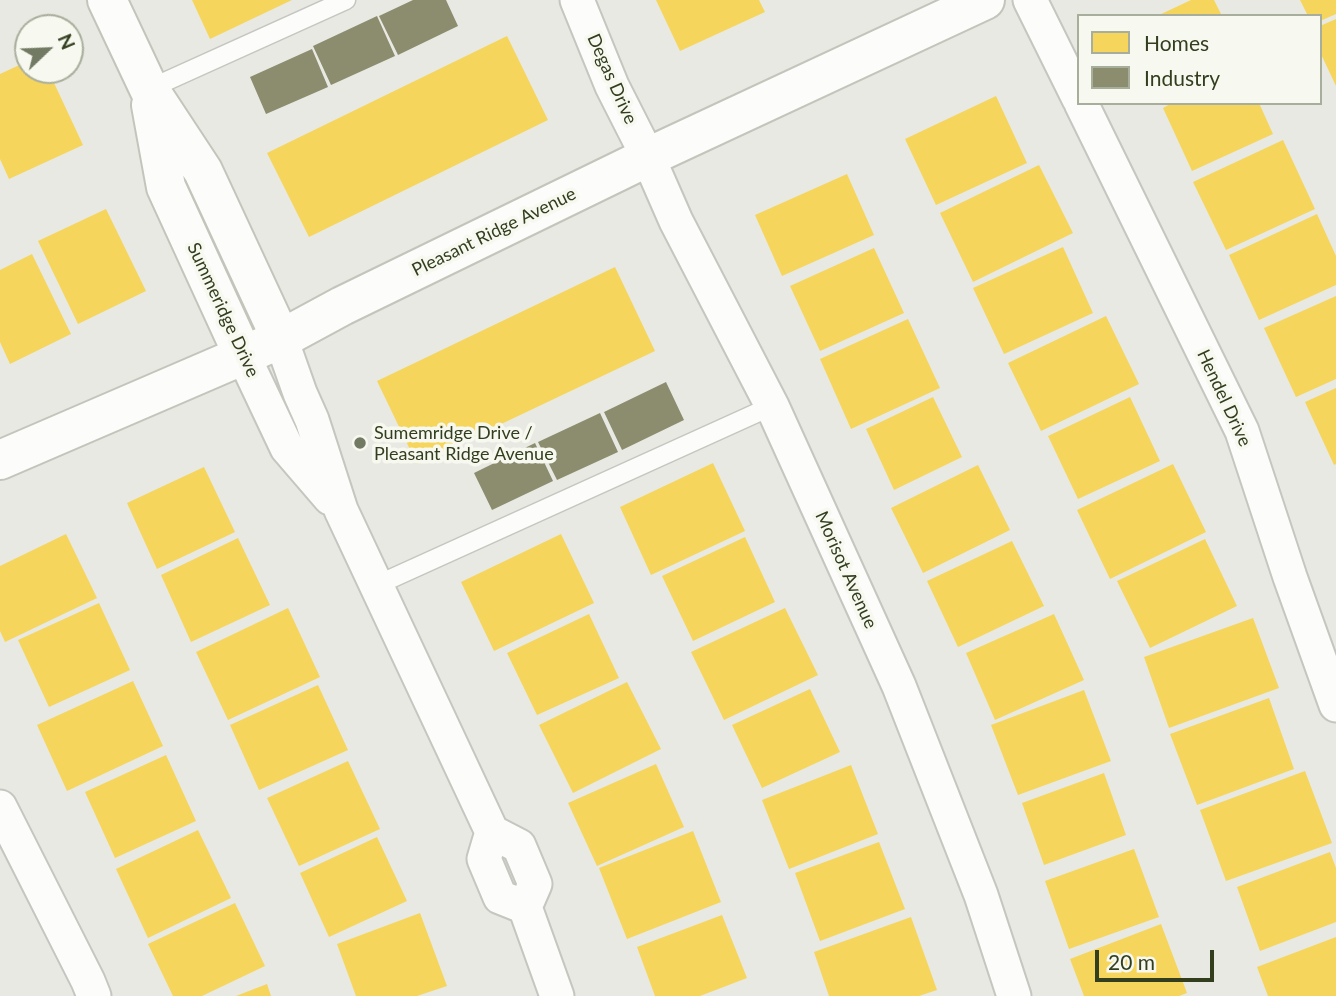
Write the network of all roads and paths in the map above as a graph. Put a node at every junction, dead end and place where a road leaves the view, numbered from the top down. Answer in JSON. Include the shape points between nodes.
{"nodes":[{"id":1,"x":107,"y":0,"type":"edge"},
{"id":2,"x":346,"y":0,"type":"edge"},
{"id":3,"x":577,"y":0,"type":"edge"},
{"id":4,"x":985,"y":0,"type":"edge"},
{"id":5,"x":1030,"y":0,"type":"edge"},
{"id":6,"x":149,"y":89,"type":"junction"},
{"id":7,"x":1077,"y":95,"type":"edge"},
{"id":8,"x":1082,"y":105,"type":"edge"},
{"id":9,"x":648,"y":157,"type":"junction"},
{"id":10,"x":281,"y":339,"type":"junction"},
{"id":11,"x":243,"y":355,"type":"junction"},
{"id":12,"x":772,"y":406,"type":"junction"},
{"id":13,"x":0,"y":460,"type":"edge"},
{"id":14,"x":341,"y":510,"type":"junction"},
{"id":15,"x":377,"y":585,"type":"junction"},
{"id":16,"x":1336,"y":705,"type":"edge"},
{"id":17,"x":0,"y":807,"type":"edge"},
{"id":18,"x":94,"y":996,"type":"edge"},
{"id":19,"x":557,"y":996,"type":"edge"},
{"id":20,"x":1014,"y":996,"type":"edge"}],
"edges":[{"from":1,"to":6,"type":"street","name":"Summeridge Drive"},
{"from":2,"to":6,"type":"lane"},
{"from":3,"to":9,"type":"street","name":"Degas Drive","via":[[612,86]]},
{"from":4,"to":9,"type":"street","name":"Pleasant Ridge Avenue"},
{"from":5,"to":7,"type":"street","name":"Hendel Drive"},
{"from":6,"to":10,"type":"street","name":"Summeridge Drive","via":[[204,171]]},
{"from":6,"to":11,"type":"street","name":"Summeridge Drive","via":[[166,187]]},
{"from":8,"to":16,"type":"street","name":"Hendel Drive","via":[[1242,431]]},
{"from":9,"to":10,"type":"street","name":"Pleasant Ridge Avenue"},
{"from":9,"to":12,"type":"street","name":"Morisot Avenue"},
{"from":10,"to":11,"type":"street","name":"Pleasant Ridge Avenue"},
{"from":10,"to":14,"type":"street","name":"Summeridge Drive"},
{"from":11,"to":13,"type":"street","name":"Pleasant Ridge Avenue"},
{"from":11,"to":14,"type":"street","name":"Summeridge Drive","via":[[287,448]]},
{"from":12,"to":15,"type":"lane"},
{"from":12,"to":20,"type":"street","name":"Morisot Avenue","via":[[899,686],[981,895]]},
{"from":14,"to":15,"type":"street","name":"Summeridge Drive"},
{"from":15,"to":19,"type":"street","name":"Summeridge Drive","via":[[492,832],[519,846],[535,884],[525,907]]},
{"from":17,"to":18,"type":"street"}]}
